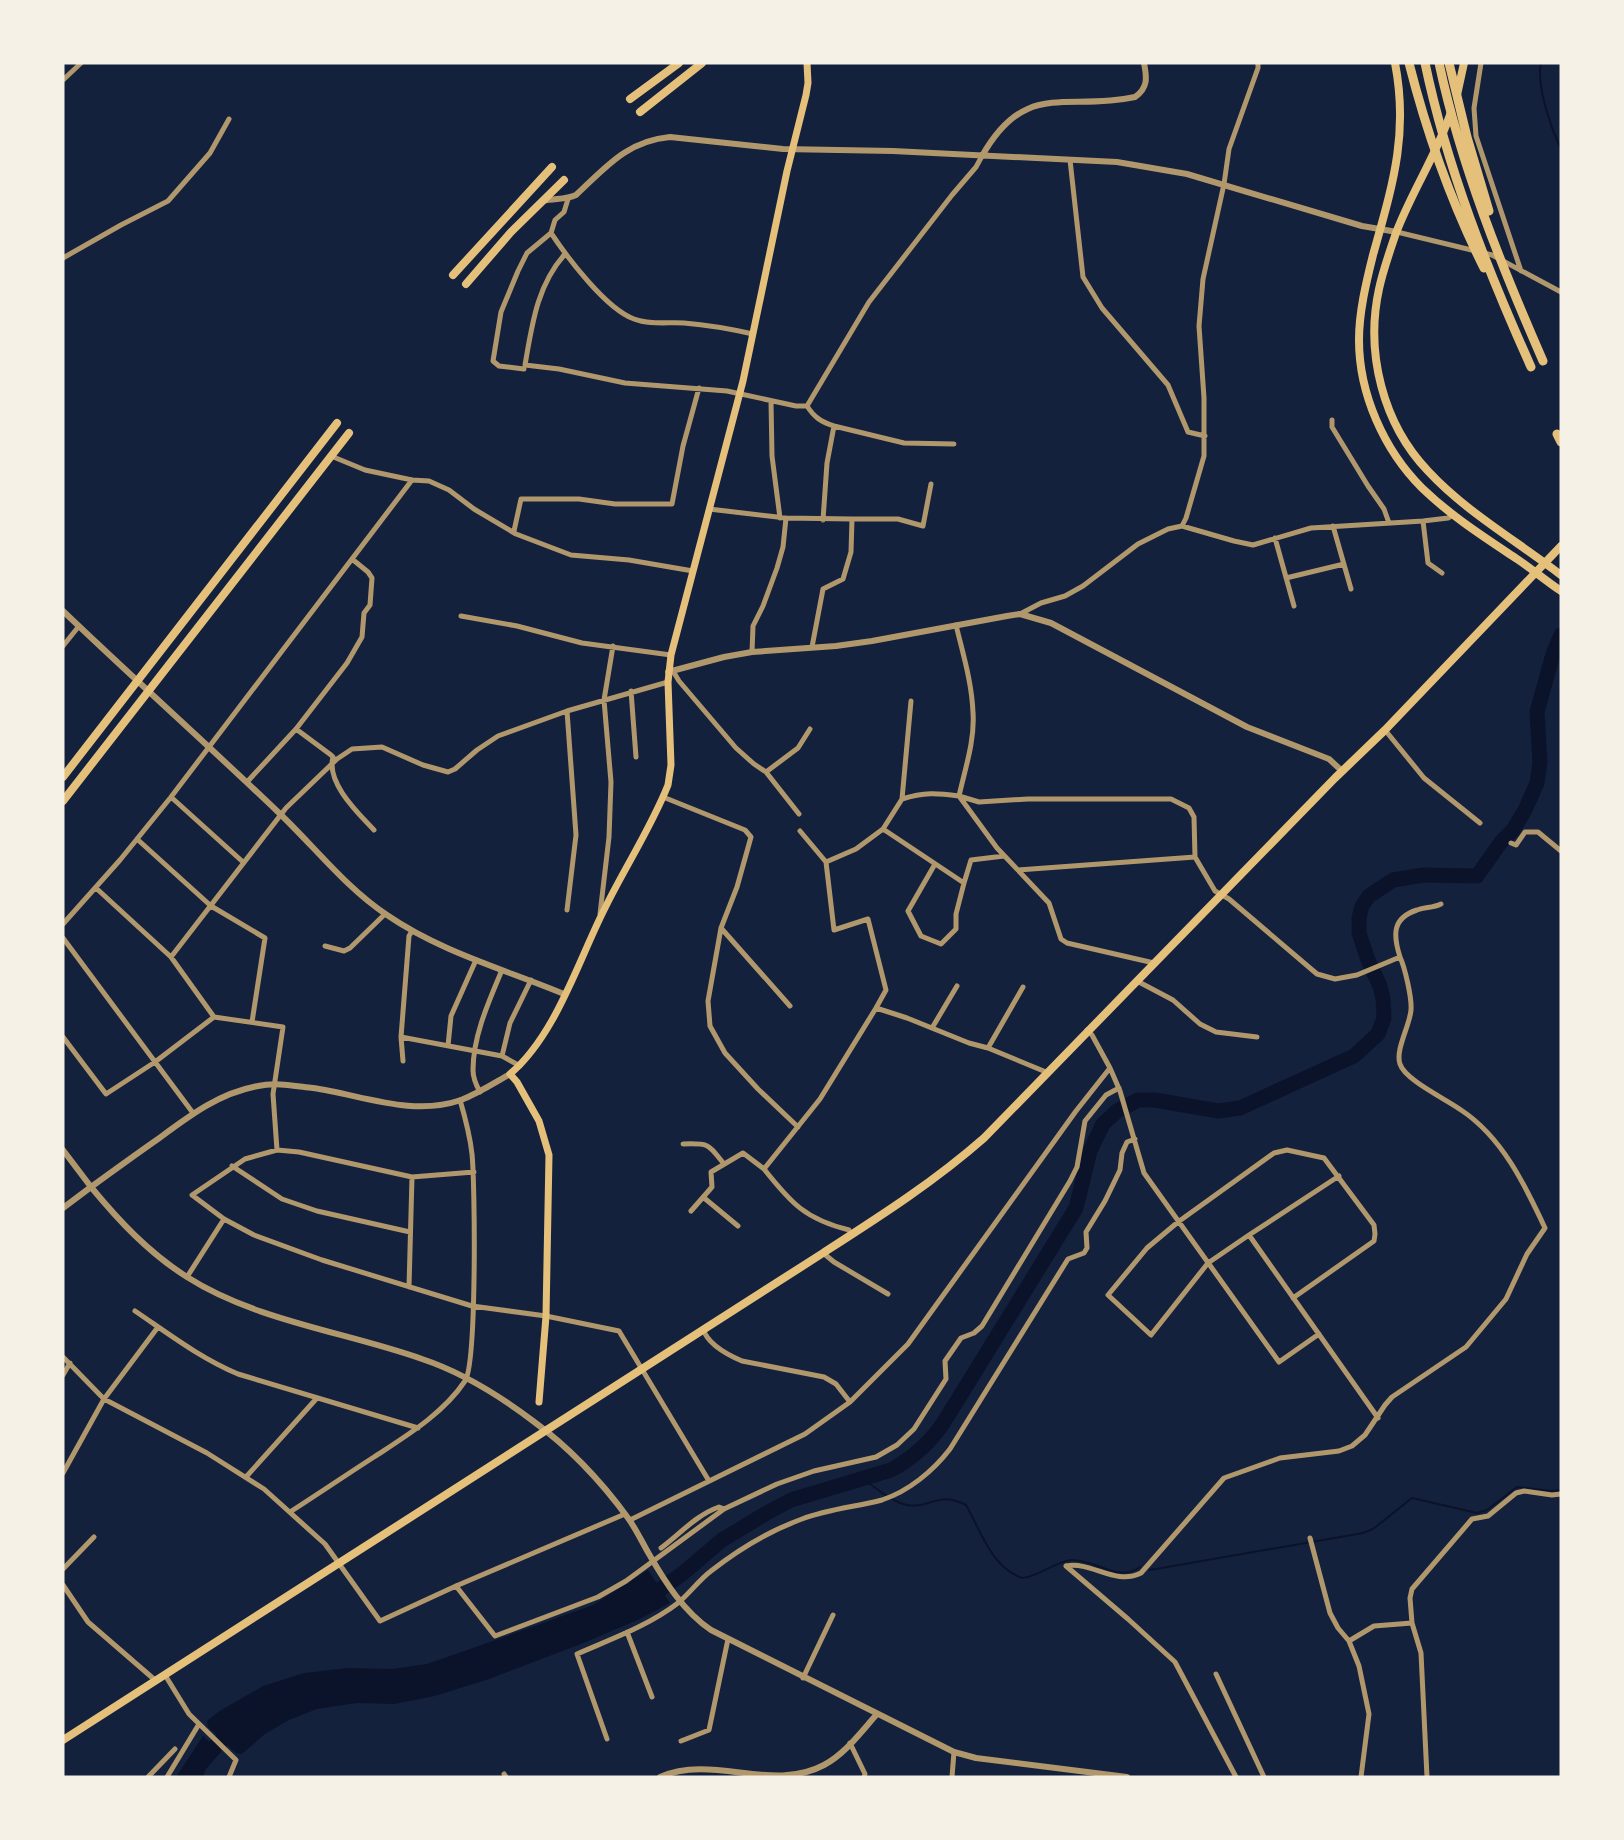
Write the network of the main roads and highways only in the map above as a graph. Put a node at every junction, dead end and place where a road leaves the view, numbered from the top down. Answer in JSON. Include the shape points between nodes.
{"nodes":[{"id":1,"x":679,"y":63,"type":"edge"},
{"id":2,"x":702,"y":63,"type":"edge"},
{"id":3,"x":807,"y":63,"type":"edge"},
{"id":4,"x":1395,"y":63,"type":"edge"},
{"id":5,"x":1409,"y":63,"type":"edge"},
{"id":6,"x":1425,"y":63,"type":"edge"},
{"id":7,"x":1439,"y":63,"type":"edge"},
{"id":8,"x":1449,"y":63,"type":"edge"},
{"id":9,"x":1464,"y":63,"type":"edge"},
{"id":10,"x":630,"y":99,"type":"dead end"},
{"id":11,"x":640,"y":112,"type":"dead end"},
{"id":12,"x":552,"y":167,"type":"dead end"},
{"id":13,"x":564,"y":180,"type":"dead end"},
{"id":14,"x":453,"y":275,"type":"dead end"},
{"id":15,"x":466,"y":284,"type":"dead end"},
{"id":16,"x":1518,"y":305,"type":"junction"},
{"id":17,"x":1507,"y":313,"type":"junction"},
{"id":18,"x":1543,"y":361,"type":"dead end"},
{"id":19,"x":1530,"y":367,"type":"dead end"},
{"id":20,"x":337,"y":423,"type":"dead end"},
{"id":21,"x":349,"y":434,"type":"dead end"},
{"id":22,"x":1561,"y":546,"type":"edge"},
{"id":23,"x":1545,"y":563,"type":"junction"},
{"id":24,"x":1536,"y":573,"type":"junction"},
{"id":25,"x":1561,"y":575,"type":"edge"},
{"id":26,"x":1561,"y":591,"type":"edge"},
{"id":27,"x":63,"y":777,"type":"edge"},
{"id":28,"x":63,"y":801,"type":"edge"},
{"id":29,"x":539,"y":1402,"type":"dead end"},
{"id":30,"x":63,"y":1740,"type":"edge"}],
"edges":[{"from":1,"to":10,"type":"highway"},
{"from":2,"to":11,"type":"highway"},
{"from":3,"to":29,"type":"main road","via":[[807,95],[776,218],[740,393],[671,655],[671,773],[663,797],[599,919],[558,1011],[520,1066],[510,1074],[539,1121],[549,1155],[546,1316]]},
{"from":4,"to":24,"type":"main road","via":[[1400,146],[1359,326],[1365,387],[1376,419],[1422,488],[1453,515]]},
{"from":5,"to":17,"type":"highway","via":[[1458,214]]},
{"from":6,"to":17,"type":"highway","via":[[1453,166]]},
{"from":7,"to":16,"type":"highway","via":[[1466,164]]},
{"from":8,"to":16,"type":"highway"},
{"from":9,"to":23,"type":"main road","via":[[1446,129],[1397,232],[1378,290],[1374,339],[1377,367],[1386,400],[1412,453],[1446,488]]},
{"from":12,"to":14,"type":"highway"},
{"from":13,"to":15,"type":"highway"},
{"from":16,"to":18,"type":"highway"},
{"from":17,"to":19,"type":"highway"},
{"from":20,"to":27,"type":"highway"},
{"from":21,"to":28,"type":"highway"},
{"from":22,"to":23,"type":"highway"},
{"from":23,"to":24,"type":"highway"},
{"from":23,"to":25,"type":"main road"},
{"from":24,"to":26,"type":"main road"},
{"from":24,"to":30,"type":"highway","via":[[984,1138],[958,1160],[905,1200]]}]}
